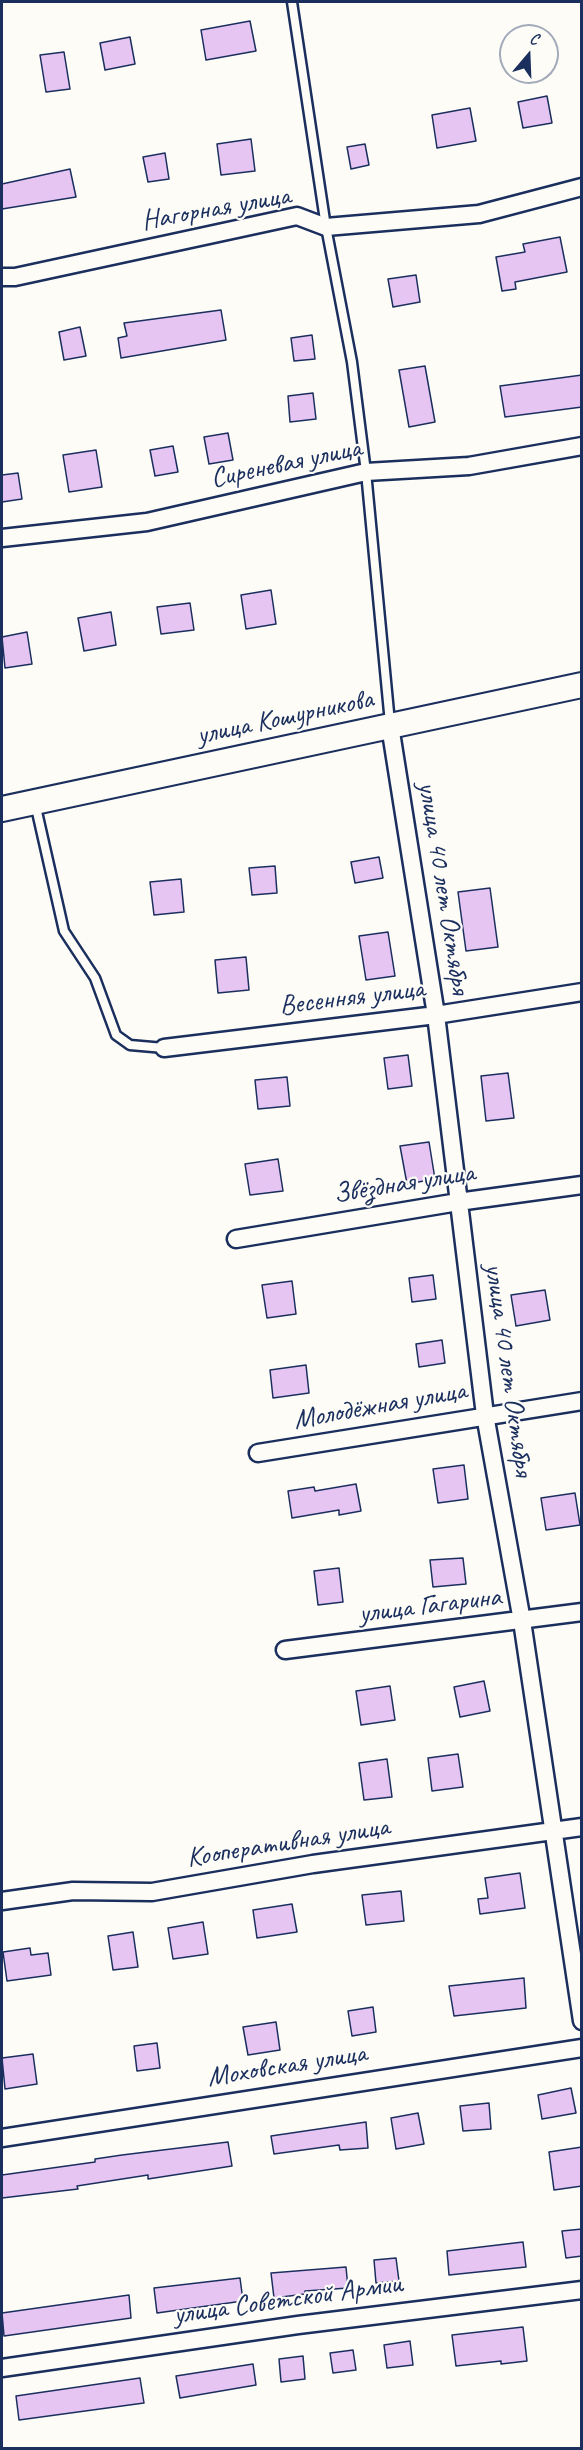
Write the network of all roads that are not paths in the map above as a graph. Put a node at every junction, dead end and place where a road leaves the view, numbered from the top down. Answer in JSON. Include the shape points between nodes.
{"nodes":[{"id":1,"x":292,"y":2,"type":"edge"},
{"id":2,"x":582,"y":187,"type":"edge"},
{"id":3,"x":326,"y":227,"type":"junction"},
{"id":4,"x":2,"y":277,"type":"edge"},
{"id":5,"x":582,"y":446,"type":"edge"},
{"id":6,"x":366,"y":472,"type":"junction"},
{"id":7,"x":2,"y":538,"type":"edge"},
{"id":8,"x":582,"y":685,"type":"edge"},
{"id":9,"x":390,"y":726,"type":"junction"},
{"id":10,"x":35,"y":802,"type":"junction"},
{"id":11,"x":2,"y":809,"type":"edge"},
{"id":12,"x":582,"y":992,"type":"edge"},
{"id":13,"x":436,"y":1015,"type":"junction"},
{"id":14,"x":164,"y":1048,"type":"joint"},
{"id":15,"x":582,"y":1185,"type":"edge"},
{"id":16,"x":458,"y":1202,"type":"junction"},
{"id":17,"x":236,"y":1239,"type":"dead end"},
{"id":18,"x":582,"y":1401,"type":"edge"},
{"id":19,"x":485,"y":1415,"type":"junction"},
{"id":20,"x":258,"y":1453,"type":"dead end"},
{"id":21,"x":582,"y":1612,"type":"edge"},
{"id":22,"x":522,"y":1622,"type":"junction"},
{"id":23,"x":285,"y":1650,"type":"dead end"},
{"id":24,"x":582,"y":1827,"type":"edge"},
{"id":25,"x":554,"y":1832,"type":"junction"},
{"id":26,"x":2,"y":1901,"type":"edge"},
{"id":27,"x":582,"y":2020,"type":"edge"},
{"id":28,"x":582,"y":2048,"type":"edge"},
{"id":29,"x":2,"y":2138,"type":"edge"},
{"id":30,"x":582,"y":2290,"type":"edge"},
{"id":31,"x":2,"y":2368,"type":"edge"}],
"edges":[{"from":1,"to":3,"type":"lane"},
{"from":2,"to":3,"type":"street","name":"Нагорная улица","via":[[479,214]]},
{"from":3,"to":4,"type":"street","name":"Нагорная улица","via":[[297,216]]},
{"from":3,"to":6,"type":"lane","via":[[352,362]]},
{"from":5,"to":6,"type":"street","name":"Сиреневая улица","via":[[469,466]]},
{"from":6,"to":7,"type":"street","name":"Сиреневая улица","via":[[147,522]]},
{"from":6,"to":9,"type":"lane"},
{"from":8,"to":9,"type":"main road","name":"улица Кошурникова"},
{"from":9,"to":10,"type":"main road","name":"улица Кошурникова"},
{"from":9,"to":13,"type":"street","name":"улица 40 лет Октября"},
{"from":10,"to":11,"type":"main road","name":"улица Кошурникова"},
{"from":10,"to":14,"type":"lane","via":[[64,931],[95,978],[116,1035],[130,1045]]},
{"from":12,"to":13,"type":"street","name":"Весенняя улица"},
{"from":13,"to":14,"type":"street","name":"Весенняя улица"},
{"from":13,"to":16,"type":"street","name":"улица 40 лет Октября"},
{"from":15,"to":16,"type":"street","name":"Звёздная улица"},
{"from":16,"to":17,"type":"street","name":"Звёздная улица"},
{"from":16,"to":19,"type":"street","name":"улица 40 лет Октября"},
{"from":18,"to":19,"type":"street","name":"Молодёжная улица"},
{"from":19,"to":20,"type":"street","name":"Молодёжная улица"},
{"from":19,"to":22,"type":"street","name":"улица 40 лет Октября"},
{"from":21,"to":22,"type":"street","name":"улица Гагарина"},
{"from":22,"to":23,"type":"street","name":"улица Гагарина"},
{"from":22,"to":25,"type":"street","name":"улица 40 лет Октября"},
{"from":24,"to":25,"type":"street","name":"Кооперативная улица"},
{"from":25,"to":26,"type":"street","name":"Кооперативная улица","via":[[314,1864],[152,1892],[73,1891]]},
{"from":25,"to":27,"type":"street","name":"улица 40 лет Октября"},
{"from":28,"to":29,"type":"street","name":"Моховская улица"},
{"from":30,"to":31,"type":"street","name":"улица Советской Армии","via":[[298,2325]]}]}
